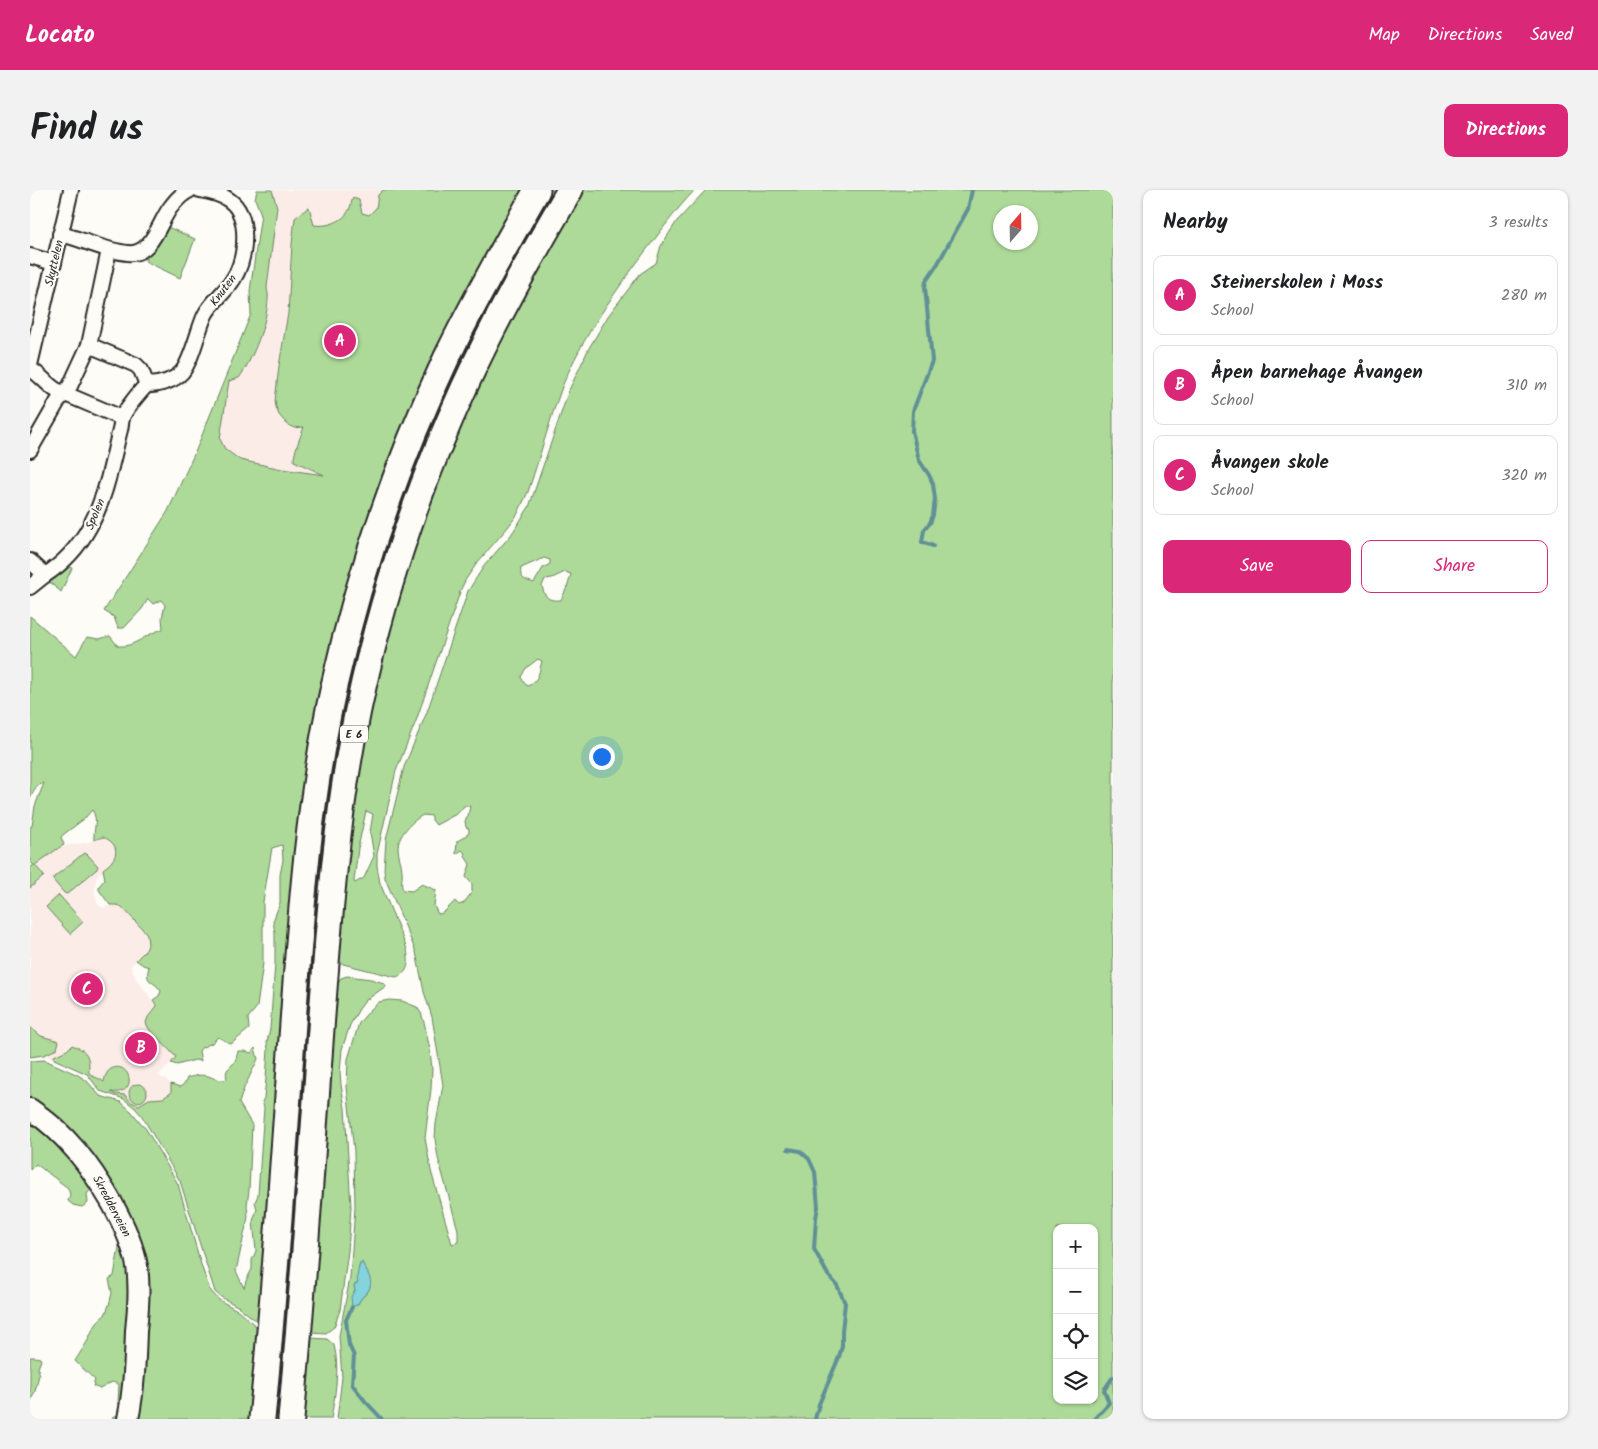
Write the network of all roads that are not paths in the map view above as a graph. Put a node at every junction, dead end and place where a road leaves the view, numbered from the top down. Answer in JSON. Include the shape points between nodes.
{"nodes":[{"id":1,"x":71,"y":190,"type":"edge"},
{"id":2,"x":190,"y":190,"type":"edge"},
{"id":3,"x":200,"y":190,"type":"edge"},
{"id":4,"x":537,"y":190,"type":"edge"},
{"id":5,"x":570,"y":190,"type":"edge"},
{"id":6,"x":60,"y":234,"type":"junction"},
{"id":7,"x":109,"y":250,"type":"junction"},
{"id":8,"x":30,"y":256,"type":"edge"},
{"id":9,"x":54,"y":263,"type":"junction"},
{"id":10,"x":89,"y":345,"type":"junction"},
{"id":11,"x":30,"y":365,"type":"edge"},
{"id":12,"x":30,"y":369,"type":"edge"},
{"id":13,"x":147,"y":384,"type":"junction"},
{"id":14,"x":64,"y":393,"type":"junction"},
{"id":15,"x":122,"y":418,"type":"junction"},
{"id":16,"x":30,"y":450,"type":"edge"},
{"id":17,"x":30,"y":561,"type":"edge"},
{"id":18,"x":45,"y":575,"type":"junction"},
{"id":19,"x":30,"y":587,"type":"edge"},
{"id":20,"x":30,"y":1108,"type":"edge"},
{"id":21,"x":128,"y":1419,"type":"edge"},
{"id":22,"x":262,"y":1419,"type":"edge"},
{"id":23,"x":291,"y":1419,"type":"edge"}],
"edges":[{"from":1,"to":6,"type":"street","name":"Skyttelen"},
{"from":2,"to":7,"type":"street","via":[[176,200],[143,249],[132,254]]},
{"from":3,"to":13,"type":"street","name":"Knuten","via":[[222,196],[240,212],[244,234],[240,261],[234,279],[205,314],[182,372],[165,382]]},
{"from":4,"to":22,"type":"highway","number":"E 6","via":[[495,263],[446,360],[409,444],[374,541],[334,687],[309,832]]},
{"from":5,"to":23,"type":"highway","number":"E 6","via":[[523,270],[463,390],[436,455],[404,541],[376,632],[358,710],[343,793],[331,897]]},
{"from":6,"to":7,"type":"street"},
{"from":6,"to":9,"type":"street","name":"Skyttelen"},
{"from":7,"to":10,"type":"street"},
{"from":8,"to":9,"type":"street"},
{"from":9,"to":11,"type":"street","name":"Skyttelen"},
{"from":10,"to":13,"type":"street","via":[[136,365]]},
{"from":10,"to":14,"type":"street"},
{"from":12,"to":14,"type":"street"},
{"from":13,"to":15,"type":"street"},
{"from":14,"to":15,"type":"street"},
{"from":14,"to":16,"type":"street"},
{"from":15,"to":18,"type":"street","name":"Spolen","via":[[104,493],[89,530],[70,556]]},
{"from":17,"to":18,"type":"street"},
{"from":18,"to":19,"type":"street","name":"Spolen"},
{"from":20,"to":21,"type":"street","name":"Skredderveien","via":[[61,1133],[83,1157],[112,1203],[132,1244],[138,1289]]}]}
